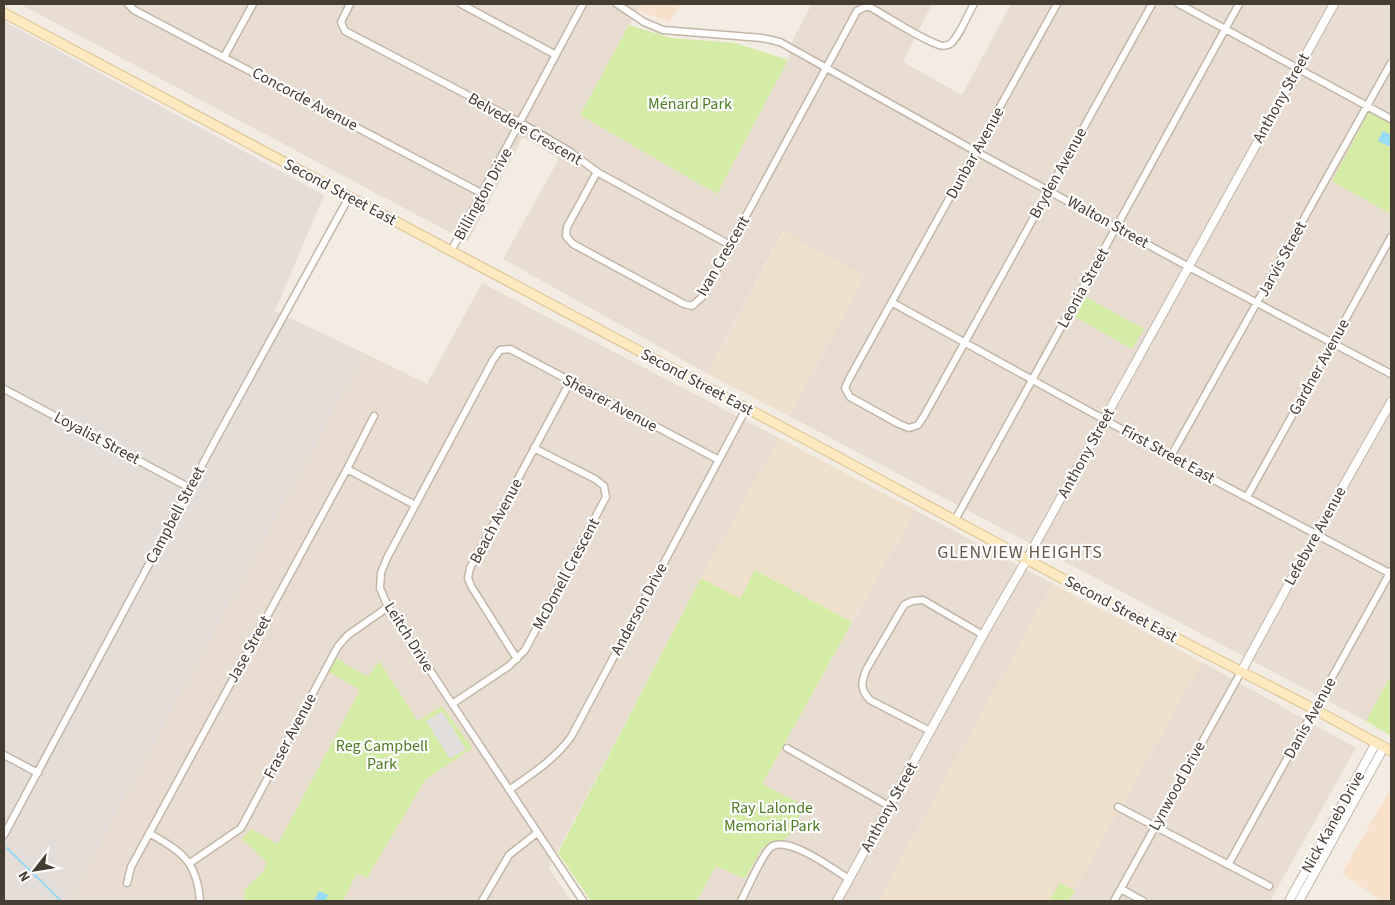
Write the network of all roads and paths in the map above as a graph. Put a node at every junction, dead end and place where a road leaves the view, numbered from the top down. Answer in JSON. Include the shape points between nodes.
{"nodes":[{"id":1,"x":128,"y":4,"type":"edge"},
{"id":2,"x":252,"y":4,"type":"edge"},
{"id":3,"x":350,"y":4,"type":"edge"},
{"id":4,"x":461,"y":4,"type":"edge"},
{"id":5,"x":583,"y":4,"type":"edge"},
{"id":6,"x":617,"y":4,"type":"edge"},
{"id":7,"x":974,"y":4,"type":"edge"},
{"id":8,"x":1057,"y":4,"type":"edge"},
{"id":9,"x":1152,"y":4,"type":"edge"},
{"id":10,"x":1179,"y":4,"type":"edge"},
{"id":11,"x":1239,"y":4,"type":"edge"},
{"id":12,"x":1334,"y":4,"type":"edge"},
{"id":13,"x":861,"y":6,"type":"edge"},
{"id":14,"x":4,"y":12,"type":"edge"},
{"id":15,"x":1225,"y":29,"type":"junction"},
{"id":16,"x":556,"y":55,"type":"junction"},
{"id":17,"x":224,"y":57,"type":"junction"},
{"id":18,"x":1391,"y":63,"type":"edge"},
{"id":19,"x":826,"y":67,"type":"junction"},
{"id":20,"x":1297,"y":69,"type":"junction"},
{"id":21,"x":1367,"y":106,"type":"junction"},
{"id":22,"x":1391,"y":119,"type":"edge"},
{"id":23,"x":521,"y":123,"type":"junction"},
{"id":24,"x":976,"y":151,"type":"junction"},
{"id":25,"x":597,"y":172,"type":"junction"},
{"id":26,"x":1049,"y":190,"type":"junction"},
{"id":27,"x":483,"y":194,"type":"junction"},
{"id":28,"x":349,"y":197,"type":"junction"},
{"id":29,"x":1116,"y":227,"type":"junction"},
{"id":30,"x":1391,"y":237,"type":"edge"},
{"id":31,"x":730,"y":245,"type":"junction"},
{"id":32,"x":452,"y":251,"type":"junction"},
{"id":33,"x":1189,"y":267,"type":"junction"},
{"id":34,"x":892,"y":303,"type":"junction"},
{"id":35,"x":1257,"y":303,"type":"junction"},
{"id":36,"x":1333,"y":342,"type":"junction"},
{"id":37,"x":965,"y":343,"type":"junction"},
{"id":38,"x":500,"y":350,"type":"joint"},
{"id":39,"x":1391,"y":374,"type":"edge"},
{"id":40,"x":1032,"y":379,"type":"junction"},
{"id":41,"x":570,"y":382,"type":"junction"},
{"id":42,"x":4,"y":389,"type":"edge"},
{"id":43,"x":1391,"y":402,"type":"edge"},
{"id":44,"x":746,"y":408,"type":"junction"},
{"id":45,"x":374,"y":416,"type":"dead end"},
{"id":46,"x":1104,"y":419,"type":"junction"},
{"id":47,"x":534,"y":448,"type":"junction"},
{"id":48,"x":1172,"y":456,"type":"junction"},
{"id":49,"x":719,"y":460,"type":"junction"},
{"id":50,"x":347,"y":469,"type":"junction"},
{"id":51,"x":190,"y":488,"type":"junction"},
{"id":52,"x":1247,"y":497,"type":"junction"},
{"id":53,"x":415,"y":505,"type":"junction"},
{"id":54,"x":955,"y":520,"type":"junction"},
{"id":55,"x":1316,"y":534,"type":"junction"},
{"id":56,"x":1028,"y":559,"type":"junction"},
{"id":57,"x":1391,"y":573,"type":"edge"},
{"id":58,"x":388,"y":607,"type":"junction"},
{"id":59,"x":983,"y":635,"type":"junction"},
{"id":60,"x":518,"y":659,"type":"junction"},
{"id":61,"x":1241,"y":672,"type":"junction"},
{"id":62,"x":452,"y":704,"type":"junction"},
{"id":63,"x":1314,"y":709,"type":"junction"},
{"id":64,"x":930,"y":731,"type":"junction"},
{"id":65,"x":1384,"y":747,"type":"edge"},
{"id":66,"x":787,"y":748,"type":"dead end"},
{"id":67,"x":4,"y":755,"type":"edge"},
{"id":68,"x":38,"y":773,"type":"junction"},
{"id":69,"x":509,"y":790,"type":"junction"},
{"id":70,"x":889,"y":806,"type":"junction"},
{"id":71,"x":1118,"y":807,"type":"dead end"},
{"id":72,"x":1155,"y":826,"type":"junction"},
{"id":73,"x":149,"y":833,"type":"junction"},
{"id":74,"x":537,"y":833,"type":"junction"},
{"id":75,"x":4,"y":835,"type":"edge"},
{"id":76,"x":190,"y":863,"type":"junction"},
{"id":77,"x":1228,"y":865,"type":"junction"},
{"id":78,"x":849,"y":879,"type":"junction"},
{"id":79,"x":126,"y":883,"type":"dead end"},
{"id":80,"x":1269,"y":886,"type":"dead end"},
{"id":81,"x":1121,"y":889,"type":"junction"},
{"id":82,"x":200,"y":901,"type":"edge"},
{"id":83,"x":482,"y":901,"type":"edge"},
{"id":84,"x":583,"y":901,"type":"edge"},
{"id":85,"x":741,"y":901,"type":"edge"},
{"id":86,"x":837,"y":901,"type":"edge"},
{"id":87,"x":1114,"y":901,"type":"edge"},
{"id":88,"x":1143,"y":901,"type":"edge"},
{"id":89,"x":1289,"y":901,"type":"edge"},
{"id":90,"x":1299,"y":901,"type":"edge"}],
"edges":[{"from":1,"to":17,"type":"street","name":"Concorde Avenue"},
{"from":2,"to":17,"type":"street"},
{"from":3,"to":23,"type":"street","name":"Belvedere Crescent","via":[[341,22],[345,31]]},
{"from":4,"to":16,"type":"street"},
{"from":5,"to":16,"type":"street","name":"Billington Drive"},
{"from":6,"to":19,"type":"street","via":[[663,30],[780,42]]},
{"from":7,"to":13,"type":"street","via":[[955,38],[945,46],[928,40],[870,7]]},
{"from":8,"to":24,"type":"street","name":"Dunbar Avenue"},
{"from":9,"to":26,"type":"street","name":"Bryden Avenue"},
{"from":10,"to":15,"type":"street"},
{"from":11,"to":15,"type":"street","name":"Leonia Street"},
{"from":12,"to":20,"type":"street","name":"Anthony Street"},
{"from":13,"to":19,"type":"street","name":"Ivan Crescent"},
{"from":14,"to":28,"type":"main road","name":"Second Street East"},
{"from":15,"to":20,"type":"street"},
{"from":15,"to":29,"type":"street","name":"Leonia Street"},
{"from":16,"to":23,"type":"street","name":"Billington Drive"},
{"from":17,"to":27,"type":"street","name":"Concorde Avenue"},
{"from":18,"to":21,"type":"street","name":"Jarvis Street"},
{"from":19,"to":24,"type":"street","name":"Walton Street"},
{"from":19,"to":31,"type":"street","name":"Ivan Crescent"},
{"from":20,"to":21,"type":"street"},
{"from":20,"to":33,"type":"street","name":"Anthony Street"},
{"from":21,"to":22,"type":"street"},
{"from":21,"to":35,"type":"street","name":"Jarvis Street"},
{"from":23,"to":25,"type":"street","name":"Belvedere Crescent"},
{"from":23,"to":27,"type":"street","name":"Billington Drive"},
{"from":24,"to":26,"type":"street","name":"Walton Street"},
{"from":24,"to":34,"type":"street","name":"Dunbar Avenue"},
{"from":25,"to":31,"type":"street","name":"Belvedere Crescent"},
{"from":25,"to":31,"type":"street","name":"Ivan Crescent","via":[[567,227],[566,236],[573,244],[692,306],[702,297]]},
{"from":26,"to":29,"type":"street","name":"Walton Street"},
{"from":26,"to":37,"type":"street","name":"Bryden Avenue"},
{"from":27,"to":32,"type":"street","name":"Billington Drive"},
{"from":28,"to":32,"type":"main road","name":"Second Street East"},
{"from":28,"to":51,"type":"street","name":"Campbell Street"},
{"from":29,"to":33,"type":"street","name":"Walton Street"},
{"from":29,"to":40,"type":"street","name":"Leonia Street"},
{"from":30,"to":36,"type":"street","name":"Gardner Avenue"},
{"from":32,"to":44,"type":"main road","name":"Second Street East"},
{"from":33,"to":35,"type":"street","name":"Walton Street"},
{"from":33,"to":46,"type":"street","name":"Anthony Street"},
{"from":34,"to":37,"type":"street","name":"First Street East"},
{"from":34,"to":37,"type":"street","name":"Dunbar Avenue","via":[[846,388],[850,397],[899,424],[909,428],[918,425]]},
{"from":35,"to":36,"type":"street","name":"Walton Street"},
{"from":35,"to":48,"type":"street","name":"Jarvis Street"},
{"from":36,"to":39,"type":"street","name":"Walton Street"},
{"from":36,"to":52,"type":"street","name":"Gardner Avenue"},
{"from":37,"to":40,"type":"street","name":"First Street East"},
{"from":38,"to":41,"type":"street","name":"Shearer Avenue","via":[[510,349]]},
{"from":38,"to":53,"type":"street","name":"Leitch Drive"},
{"from":40,"to":46,"type":"street","name":"First Street East"},
{"from":40,"to":54,"type":"street","name":"Leonia Street"},
{"from":41,"to":47,"type":"street","name":"Beach Avenue"},
{"from":41,"to":49,"type":"street","name":"Shearer Avenue"},
{"from":42,"to":51,"type":"street","name":"Loyalist Street"},
{"from":43,"to":55,"type":"street","name":"Lefebvre Avenue"},
{"from":44,"to":49,"type":"street","name":"Anderson Drive"},
{"from":44,"to":54,"type":"main road","name":"Second Street East"},
{"from":45,"to":50,"type":"street","name":"Jase Street"},
{"from":46,"to":48,"type":"street","name":"First Street East"},
{"from":46,"to":56,"type":"street","name":"Anthony Street"},
{"from":47,"to":60,"type":"street","name":"Beach Avenue","via":[[470,568],[468,578]]},
{"from":47,"to":60,"type":"street","name":"McDonell Crescent","via":[[595,479],[604,486],[606,497],[529,644]]},
{"from":48,"to":52,"type":"street","name":"First Street East"},
{"from":49,"to":69,"type":"street","name":"Anderson Drive","via":[[571,737],[548,763]]},
{"from":50,"to":53,"type":"street"},
{"from":50,"to":73,"type":"street","name":"Jase Street"},
{"from":51,"to":68,"type":"street","name":"Campbell Street"},
{"from":52,"to":55,"type":"street","name":"First Street East"},
{"from":53,"to":58,"type":"street","name":"Leitch Drive","via":[[381,573],[380,588]]},
{"from":54,"to":56,"type":"main road","name":"Second Street East"},
{"from":55,"to":57,"type":"street","name":"First Street East"},
{"from":55,"to":61,"type":"street","name":"Lefebvre Avenue"},
{"from":56,"to":59,"type":"street","name":"Anthony Street"},
{"from":56,"to":61,"type":"main road","name":"Second Street East"},
{"from":57,"to":63,"type":"street","name":"Danis Avenue"},
{"from":58,"to":62,"type":"street","name":"Leitch Drive"},
{"from":58,"to":76,"type":"street","name":"Fraser Avenue","via":[[348,635],[338,646],[241,828]]},
{"from":59,"to":64,"type":"street","name":"Anthony Street"},
{"from":59,"to":64,"type":"street","via":[[923,600],[912,601],[904,606],[866,670],[863,692],[870,700]]},
{"from":60,"to":62,"type":"street","name":"McDonell Crescent"},
{"from":61,"to":63,"type":"main road","name":"Second Street East"},
{"from":61,"to":72,"type":"street","name":"Lynwood Drive"},
{"from":62,"to":69,"type":"street","name":"Leitch Drive"},
{"from":63,"to":65,"type":"main road","name":"Second Street East"},
{"from":63,"to":77,"type":"street","name":"Danis Avenue"},
{"from":64,"to":70,"type":"street","name":"Anthony Street"},
{"from":65,"to":89,"type":"street","name":"Nick Kaneb Drive"},
{"from":65,"to":90,"type":"street","name":"Nick Kaneb Drive"},
{"from":66,"to":70,"type":"street"},
{"from":67,"to":68,"type":"street"},
{"from":68,"to":75,"type":"street","name":"Campbell Street"},
{"from":69,"to":74,"type":"street","name":"Leitch Drive"},
{"from":70,"to":78,"type":"street","name":"Anthony Street"},
{"from":71,"to":72,"type":"street"},
{"from":72,"to":77,"type":"street"},
{"from":72,"to":81,"type":"street","name":"Lynwood Drive"},
{"from":73,"to":76,"type":"street","via":[[172,846]]},
{"from":73,"to":79,"type":"street","name":"Jase Street"},
{"from":74,"to":83,"type":"street","via":[[509,855]]},
{"from":74,"to":84,"type":"street","name":"Leitch Drive"},
{"from":76,"to":82,"type":"street","via":[[199,884]]},
{"from":77,"to":80,"type":"street"},
{"from":78,"to":85,"type":"street","via":[[794,847],[782,844],[771,847],[765,854]]},
{"from":78,"to":86,"type":"street","name":"Anthony Street"},
{"from":81,"to":87,"type":"street","name":"Lynwood Drive"},
{"from":81,"to":88,"type":"street"}]}
